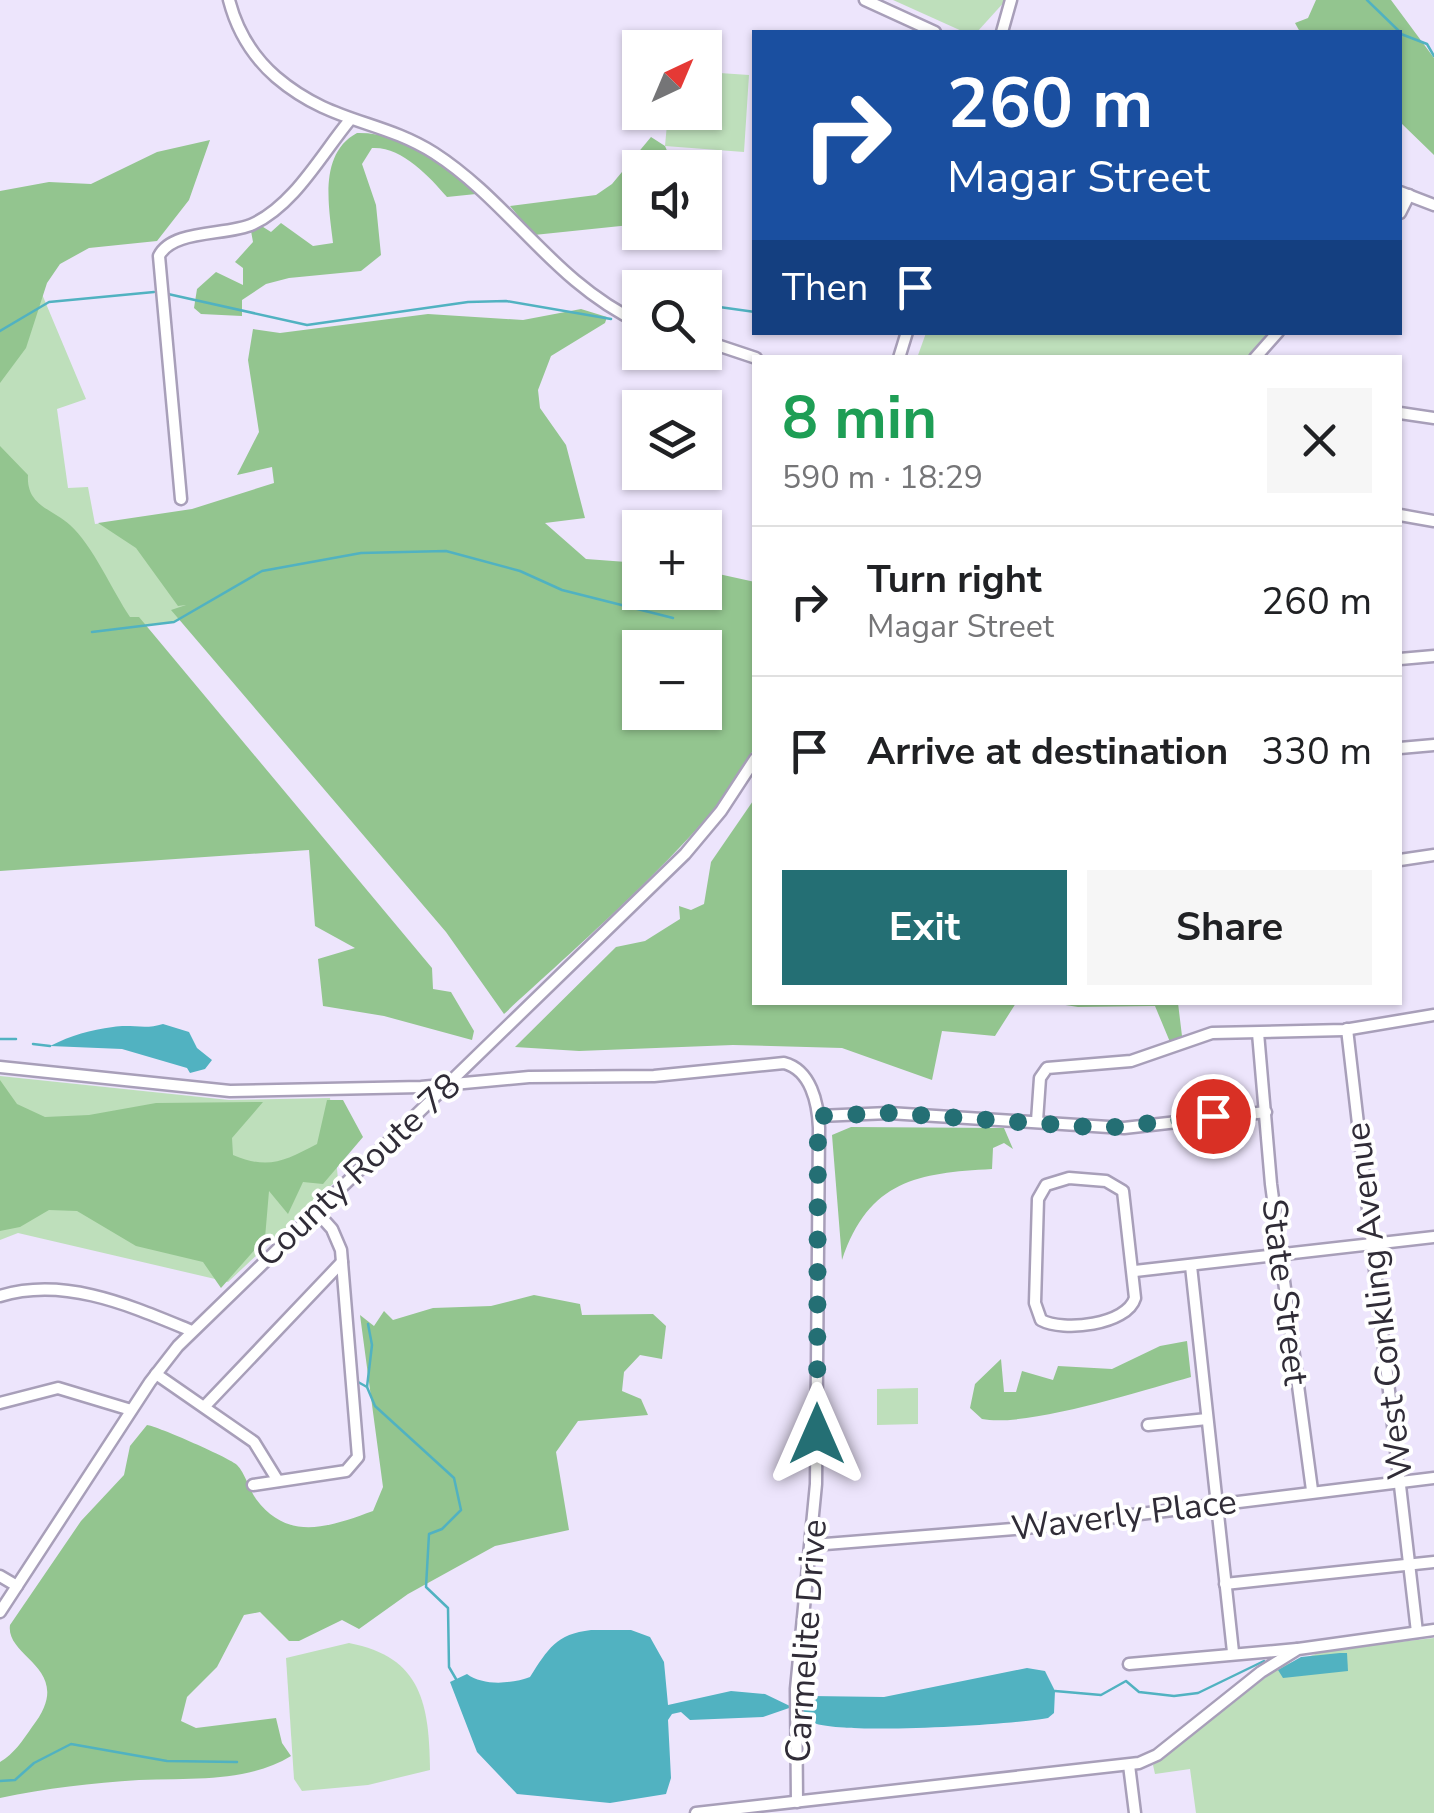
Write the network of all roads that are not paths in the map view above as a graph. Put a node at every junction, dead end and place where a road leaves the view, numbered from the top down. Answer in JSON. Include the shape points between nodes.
{"nodes":[{"id":1,"x":229,"y":0,"type":"edge"},
{"id":2,"x":865,"y":0,"type":"edge"},
{"id":3,"x":1011,"y":0,"type":"edge"},
{"id":4,"x":931,"y":30,"type":"edge"},
{"id":5,"x":1003,"y":30,"type":"edge"},
{"id":6,"x":349,"y":121,"type":"junction"},
{"id":7,"x":1404,"y":194,"type":"edge"},
{"id":8,"x":1434,"y":205,"type":"edge"},
{"id":9,"x":622,"y":313,"type":"edge"},
{"id":10,"x":1275,"y":335,"type":"edge"},
{"id":11,"x":722,"y":347,"type":"edge"},
{"id":12,"x":1258,"y":355,"type":"edge"},
{"id":13,"x":752,"y":357,"type":"edge"},
{"id":14,"x":1402,"y":413,"type":"edge"},
{"id":15,"x":1434,"y":418,"type":"edge"},
{"id":16,"x":182,"y":499,"type":"dead end"},
{"id":17,"x":1402,"y":516,"type":"edge"},
{"id":18,"x":1434,"y":521,"type":"edge"},
{"id":19,"x":1434,"y":656,"type":"edge"},
{"id":20,"x":1402,"y":659,"type":"edge"},
{"id":21,"x":1434,"y":745,"type":"edge"},
{"id":22,"x":1402,"y":748,"type":"edge"},
{"id":23,"x":752,"y":764,"type":"edge"},
{"id":24,"x":1434,"y":856,"type":"edge"},
{"id":25,"x":1402,"y":860,"type":"edge"},
{"id":26,"x":1434,"y":1015,"type":"edge"},
{"id":27,"x":1347,"y":1029,"type":"junction"},
{"id":28,"x":1258,"y":1033,"type":"junction"},
{"id":29,"x":0,"y":1067,"type":"edge"},
{"id":30,"x":448,"y":1085,"type":"junction"},
{"id":31,"x":1266,"y":1112,"type":"junction"},
{"id":32,"x":818,"y":1116,"type":"junction"},
{"id":33,"x":1037,"y":1121,"type":"junction"},
{"id":34,"x":315,"y":1210,"type":"junction"},
{"id":35,"x":1434,"y":1236,"type":"edge"},
{"id":36,"x":1374,"y":1246,"type":"junction"},
{"id":37,"x":1280,"y":1256,"type":"junction"},
{"id":38,"x":342,"y":1262,"type":"junction"},
{"id":39,"x":1190,"y":1266,"type":"junction"},
{"id":40,"x":1135,"y":1271,"type":"junction"},
{"id":41,"x":0,"y":1296,"type":"edge"},
{"id":42,"x":192,"y":1331,"type":"junction"},
{"id":43,"x":156,"y":1374,"type":"junction"},
{"id":44,"x":0,"y":1404,"type":"edge"},
{"id":45,"x":205,"y":1406,"type":"junction"},
{"id":46,"x":131,"y":1410,"type":"junction"},
{"id":47,"x":1207,"y":1419,"type":"junction"},
{"id":48,"x":1148,"y":1425,"type":"dead end"},
{"id":49,"x":1434,"y":1478,"type":"edge"},
{"id":50,"x":278,"y":1481,"type":"junction"},
{"id":51,"x":1400,"y":1482,"type":"junction"},
{"id":52,"x":253,"y":1485,"type":"dead end"},
{"id":53,"x":1312,"y":1490,"type":"junction"},
{"id":54,"x":1216,"y":1503,"type":"junction"},
{"id":55,"x":813,"y":1545,"type":"junction"},
{"id":56,"x":1434,"y":1562,"type":"edge"},
{"id":57,"x":1410,"y":1564,"type":"junction"},
{"id":58,"x":0,"y":1576,"type":"edge"},
{"id":59,"x":1225,"y":1584,"type":"junction"},
{"id":60,"x":17,"y":1586,"type":"junction"},
{"id":61,"x":0,"y":1612,"type":"edge"},
{"id":62,"x":1434,"y":1630,"type":"edge"},
{"id":63,"x":1417,"y":1632,"type":"junction"},
{"id":64,"x":1298,"y":1649,"type":"junction"},
{"id":65,"x":1233,"y":1652,"type":"junction"},
{"id":66,"x":1129,"y":1664,"type":"dead end"},
{"id":67,"x":1130,"y":1764,"type":"junction"},
{"id":68,"x":796,"y":1802,"type":"junction"},
{"id":69,"x":696,"y":1813,"type":"edge"},
{"id":70,"x":1135,"y":1813,"type":"edge"}],
"edges":[{"from":1,"to":6,"type":"street","via":[[240,33],[266,68]]},
{"from":2,"to":4,"type":"street"},
{"from":3,"to":5,"type":"street"},
{"from":6,"to":9,"type":"street","via":[[436,154],[554,264]]},
{"from":6,"to":16,"type":"street","via":[[293,191],[259,221],[162,250],[158,266]]},
{"from":7,"to":8,"type":"street"},
{"from":10,"to":12,"type":"street"},
{"from":11,"to":13,"type":"street"},
{"from":14,"to":15,"type":"street"},
{"from":17,"to":18,"type":"street"},
{"from":19,"to":20,"type":"street"},
{"from":21,"to":22,"type":"street"},
{"from":23,"to":30,"type":"street","name":"County Route 78","via":[[685,854]]},
{"from":24,"to":25,"type":"street"},
{"from":26,"to":27,"type":"street"},
{"from":27,"to":28,"type":"street"},
{"from":27,"to":36,"type":"street","name":"West Conkling Avenue"},
{"from":28,"to":31,"type":"street","name":"State Street"},
{"from":28,"to":33,"type":"street","via":[[1212,1033],[1131,1061],[1047,1068],[1040,1078]]},
{"from":29,"to":30,"type":"street","via":[[230,1091]]},
{"from":30,"to":32,"type":"street","name":"Carmelite Drive","via":[[777,1064],[795,1067],[806,1078]]},
{"from":30,"to":34,"type":"street","name":"County Route 78"},
{"from":31,"to":33,"type":"street","via":[[1124,1128]]},
{"from":31,"to":37,"type":"street","name":"State Street"},
{"from":32,"to":33,"type":"street"},
{"from":32,"to":55,"type":"street","name":"Carmelite Drive"},
{"from":34,"to":38,"type":"street","via":[[335,1234]]},
{"from":34,"to":42,"type":"street","name":"County Route 78"},
{"from":35,"to":36,"type":"street"},
{"from":36,"to":37,"type":"street"},
{"from":36,"to":51,"type":"street","name":"West Conkling Avenue"},
{"from":37,"to":39,"type":"street"},
{"from":37,"to":53,"type":"street","name":"State Street"},
{"from":38,"to":45,"type":"street"},
{"from":38,"to":50,"type":"street","via":[[358,1458],[352,1467]]},
{"from":39,"to":40,"type":"street"},
{"from":39,"to":47,"type":"street"},
{"from":40,"to":40,"type":"street","via":[[1135,1298],[1122,1315],[1058,1326],[1042,1320],[1034,1303],[1038,1199],[1046,1185],[1082,1179],[1122,1189]]},
{"from":41,"to":42,"type":"street","via":[[61,1288]]},
{"from":42,"to":43,"type":"street","name":"County Route 78"},
{"from":43,"to":45,"type":"street"},
{"from":43,"to":46,"type":"street","name":"County Route 78"},
{"from":44,"to":46,"type":"street","via":[[58,1388]]},
{"from":45,"to":50,"type":"street","via":[[254,1442]]},
{"from":46,"to":60,"type":"street","name":"County Route 78"},
{"from":47,"to":48,"type":"street"},
{"from":47,"to":54,"type":"street"},
{"from":49,"to":51,"type":"street","name":"Waverly Place"},
{"from":50,"to":52,"type":"street"},
{"from":51,"to":53,"type":"street","name":"Waverly Place"},
{"from":51,"to":57,"type":"street","name":"West Conkling Avenue"},
{"from":53,"to":54,"type":"street","name":"Waverly Place"},
{"from":54,"to":55,"type":"street","name":"Waverly Place","via":[[1010,1530]]},
{"from":54,"to":59,"type":"street"},
{"from":55,"to":68,"type":"street","name":"Carmelite Drive","via":[[796,1689]]},
{"from":56,"to":57,"type":"street"},
{"from":57,"to":59,"type":"street"},
{"from":57,"to":63,"type":"street","name":"West Conkling Avenue"},
{"from":58,"to":60,"type":"street"},
{"from":59,"to":65,"type":"street"},
{"from":60,"to":61,"type":"street","name":"County Route 78"},
{"from":62,"to":63,"type":"street"},
{"from":63,"to":64,"type":"street"},
{"from":64,"to":65,"type":"street"},
{"from":64,"to":67,"type":"street","via":[[1154,1756]]},
{"from":65,"to":66,"type":"street"},
{"from":67,"to":68,"type":"street"},
{"from":67,"to":70,"type":"street"},
{"from":68,"to":69,"type":"street"}]}
